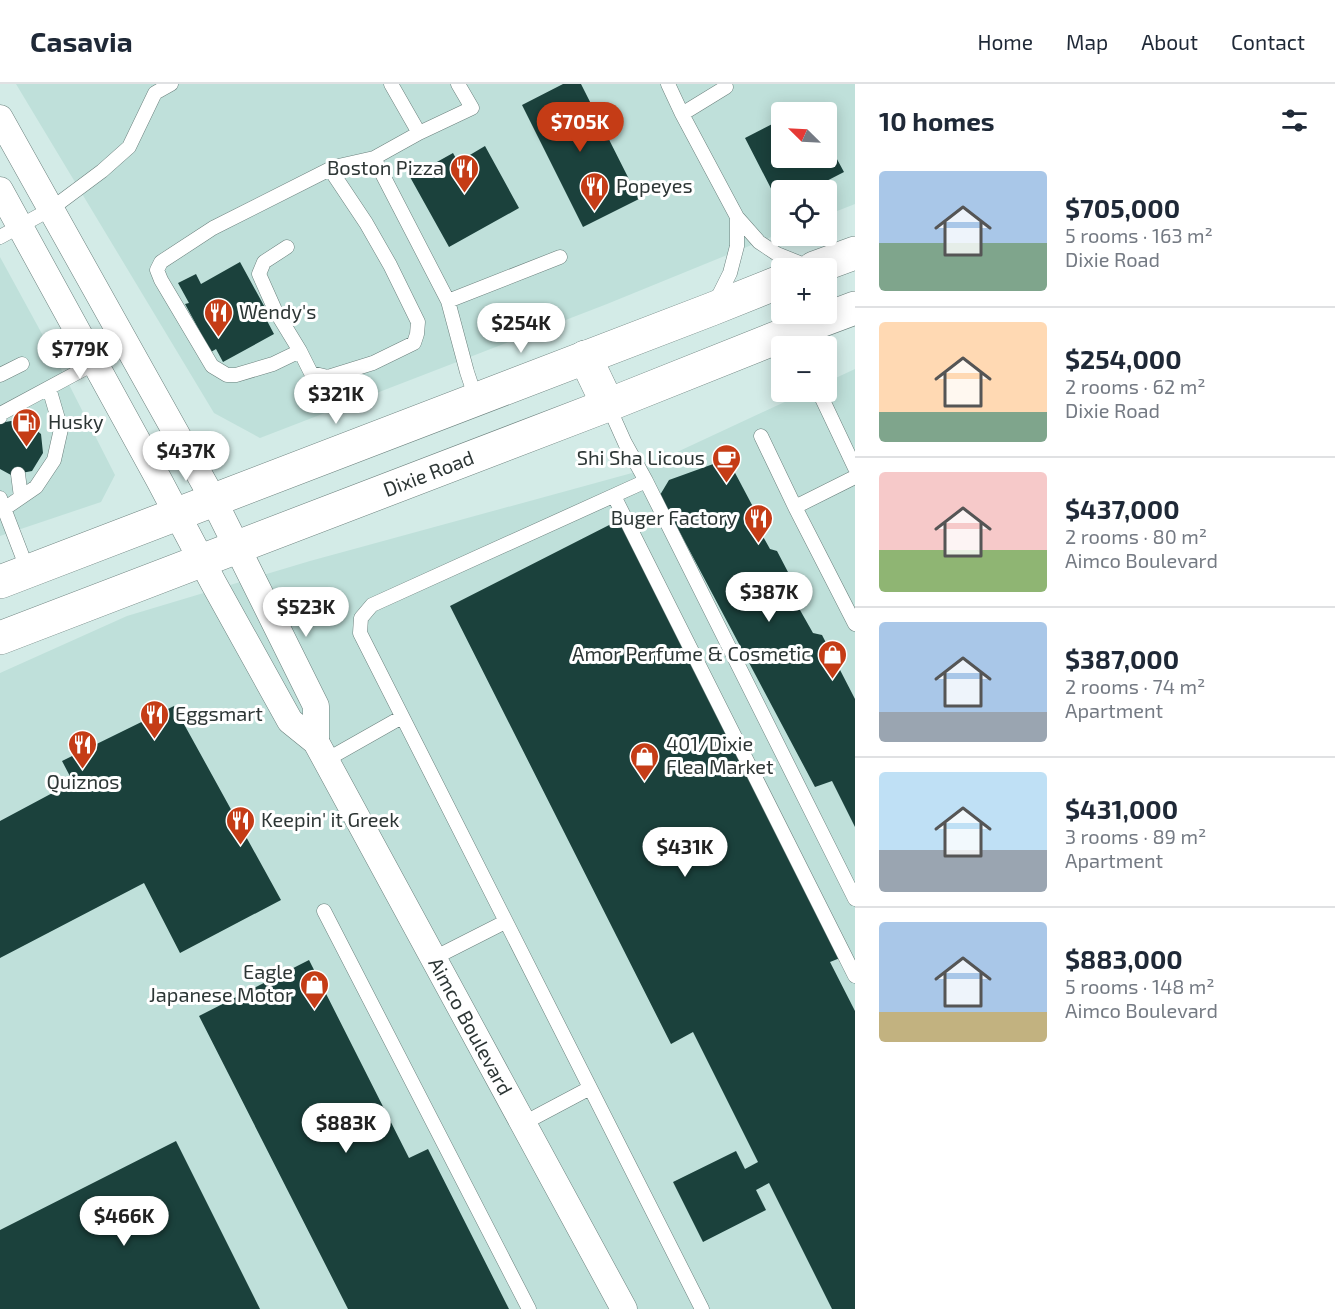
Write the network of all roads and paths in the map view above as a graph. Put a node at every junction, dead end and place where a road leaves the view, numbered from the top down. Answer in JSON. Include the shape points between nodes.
{"nodes":[{"id":1,"x":171,"y":84,"type":"edge"},
{"id":2,"x":391,"y":84,"type":"edge"},
{"id":3,"x":459,"y":84,"type":"edge"},
{"id":4,"x":668,"y":84,"type":"edge"},
{"id":5,"x":727,"y":85,"type":"edge"},
{"id":6,"x":682,"y":114,"type":"junction"},
{"id":7,"x":0,"y":118,"type":"edge"},
{"id":8,"x":418,"y":133,"type":"junction"},
{"id":9,"x":374,"y":158,"type":"junction"},
{"id":10,"x":330,"y":169,"type":"junction"},
{"id":11,"x":0,"y":190,"type":"edge"},
{"id":12,"x":51,"y":209,"type":"junction"},
{"id":13,"x":736,"y":217,"type":"junction"},
{"id":14,"x":10,"y":231,"type":"edge"},
{"id":15,"x":287,"y":247,"type":"dead end"},
{"id":16,"x":855,"y":253,"type":"edge"},
{"id":17,"x":560,"y":257,"type":"dead end"},
{"id":18,"x":787,"y":258,"type":"edge"},
{"id":19,"x":837,"y":259,"type":"edge"},
{"id":20,"x":448,"y":301,"type":"junction"},
{"id":21,"x":771,"y":308,"type":"edge"},
{"id":22,"x":837,"y":308,"type":"edge"},
{"id":23,"x":855,"y":308,"type":"edge"},
{"id":24,"x":712,"y":309,"type":"junction"},
{"id":25,"x":771,"y":314,"type":"edge"},
{"id":26,"x":300,"y":351,"type":"junction"},
{"id":27,"x":585,"y":357,"type":"junction"},
{"id":28,"x":95,"y":363,"type":"junction"},
{"id":29,"x":22,"y":364,"type":"dead end"},
{"id":30,"x":0,"y":375,"type":"edge"},
{"id":31,"x":49,"y":388,"type":"junction"},
{"id":32,"x":476,"y":399,"type":"junction"},
{"id":33,"x":824,"y":402,"type":"edge"},
{"id":34,"x":608,"y":405,"type":"junction"},
{"id":35,"x":8,"y":415,"type":"edge"},
{"id":36,"x":761,"y":436,"type":"dead end"},
{"id":37,"x":855,"y":468,"type":"edge"},
{"id":38,"x":18,"y":474,"type":"dead end"},
{"id":39,"x":855,"y":477,"type":"edge"},
{"id":40,"x":646,"y":481,"type":"junction"},
{"id":41,"x":614,"y":496,"type":"junction"},
{"id":42,"x":21,"y":497,"type":"junction"},
{"id":43,"x":213,"y":499,"type":"junction"},
{"id":44,"x":2,"y":503,"type":"edge"},
{"id":45,"x":795,"y":507,"type":"junction"},
{"id":46,"x":177,"y":513,"type":"junction"},
{"id":47,"x":238,"y":547,"type":"junction"},
{"id":48,"x":201,"y":560,"type":"junction"},
{"id":49,"x":14,"y":576,"type":"edge"},
{"id":50,"x":855,"y":624,"type":"edge"},
{"id":51,"x":0,"y":638,"type":"edge"},
{"id":52,"x":402,"y":717,"type":"junction"},
{"id":53,"x":321,"y":751,"type":"junction"},
{"id":54,"x":855,"y":899,"type":"edge"},
{"id":55,"x":324,"y":911,"type":"dead end"},
{"id":56,"x":505,"y":921,"type":"junction"},
{"id":57,"x":434,"y":958,"type":"junction"},
{"id":58,"x":855,"y":976,"type":"edge"},
{"id":59,"x":590,"y":1088,"type":"junction"},
{"id":60,"x":524,"y":1123,"type":"junction"},
{"id":61,"x":529,"y":1309,"type":"edge"},
{"id":62,"x":624,"y":1309,"type":"edge"},
{"id":63,"x":702,"y":1309,"type":"edge"}],
"edges":[{"from":1,"to":12,"type":"lane","via":[[156,93],[129,147]]},
{"from":2,"to":8,"type":"lane"},
{"from":3,"to":8,"type":"lane","via":[[472,108]]},
{"from":4,"to":6,"type":"lane"},
{"from":5,"to":6,"type":"lane"},
{"from":6,"to":13,"type":"lane"},
{"from":7,"to":12,"type":"street","name":"Aimco Boulevard"},
{"from":8,"to":9,"type":"lane"},
{"from":9,"to":10,"type":"lane"},
{"from":9,"to":20,"type":"lane"},
{"from":10,"to":26,"type":"lane","via":[[390,266],[418,322],[417,334],[414,343],[373,363],[328,376],[311,374]]},
{"from":10,"to":26,"type":"lane","via":[[213,228],[161,262],[158,270],[212,366],[227,375],[273,364]]},
{"from":11,"to":14,"type":"street","name":"Aimco Boulevard"},
{"from":12,"to":14,"type":"lane"},
{"from":12,"to":43,"type":"street","name":"Aimco Boulevard"},
{"from":13,"to":18,"type":"lane","via":[[759,242]]},
{"from":13,"to":24,"type":"lane","via":[[737,246],[730,273]]},
{"from":14,"to":28,"type":"street","name":"Aimco Boulevard"},
{"from":15,"to":26,"type":"lane","via":[[264,262],[259,274],[274,310]]},
{"from":16,"to":19,"type":"main road"},
{"from":17,"to":20,"type":"lane"},
{"from":20,"to":32,"type":"lane"},
{"from":21,"to":24,"type":"main road","name":"Dixie Road"},
{"from":22,"to":23,"type":"main road","name":"Dixie Road"},
{"from":24,"to":27,"type":"main road","name":"Dixie Road"},
{"from":25,"to":34,"type":"main road","name":"Dixie Road"},
{"from":27,"to":32,"type":"main road","name":"Dixie Road"},
{"from":27,"to":34,"type":"main road"},
{"from":28,"to":31,"type":"lane"},
{"from":28,"to":46,"type":"street","name":"Aimco Boulevard"},
{"from":29,"to":30,"type":"lane"},
{"from":31,"to":35,"type":"lane"},
{"from":31,"to":42,"type":"lane","via":[[61,429],[54,460],[36,488]]},
{"from":32,"to":43,"type":"main road","name":"Dixie Road"},
{"from":33,"to":37,"type":"lane"},
{"from":34,"to":40,"type":"lane"},
{"from":34,"to":47,"type":"main road","name":"Dixie Road"},
{"from":36,"to":45,"type":"lane"},
{"from":38,"to":42,"type":"lane"},
{"from":39,"to":45,"type":"lane"},
{"from":40,"to":41,"type":"lane"},
{"from":40,"to":54,"type":"lane"},
{"from":41,"to":52,"type":"lane","via":[[372,605],[361,618],[360,633]]},
{"from":41,"to":58,"type":"lane"},
{"from":42,"to":44,"type":"lane"},
{"from":43,"to":46,"type":"main road","name":"Dixie Road"},
{"from":43,"to":47,"type":"street","name":"Aimco Boulevard"},
{"from":44,"to":49,"type":"lane"},
{"from":45,"to":50,"type":"lane"},
{"from":46,"to":48,"type":"street","name":"Aimco Boulevard"},
{"from":46,"to":49,"type":"main road","name":"Dixie Road"},
{"from":47,"to":48,"type":"main road","name":"Dixie Road"},
{"from":47,"to":53,"type":"street","name":"Aimco Boulevard","via":[[316,706]]},
{"from":48,"to":51,"type":"main road","name":"Dixie Road"},
{"from":48,"to":53,"type":"street","name":"Aimco Boulevard","via":[[290,721]]},
{"from":52,"to":53,"type":"lane"},
{"from":52,"to":56,"type":"lane"},
{"from":53,"to":57,"type":"street","name":"Aimco Boulevard"},
{"from":55,"to":61,"type":"lane"},
{"from":56,"to":57,"type":"lane"},
{"from":56,"to":59,"type":"lane"},
{"from":57,"to":60,"type":"street","name":"Aimco Boulevard"},
{"from":59,"to":60,"type":"lane"},
{"from":59,"to":63,"type":"lane"},
{"from":60,"to":62,"type":"street","name":"Aimco Boulevard"}]}
